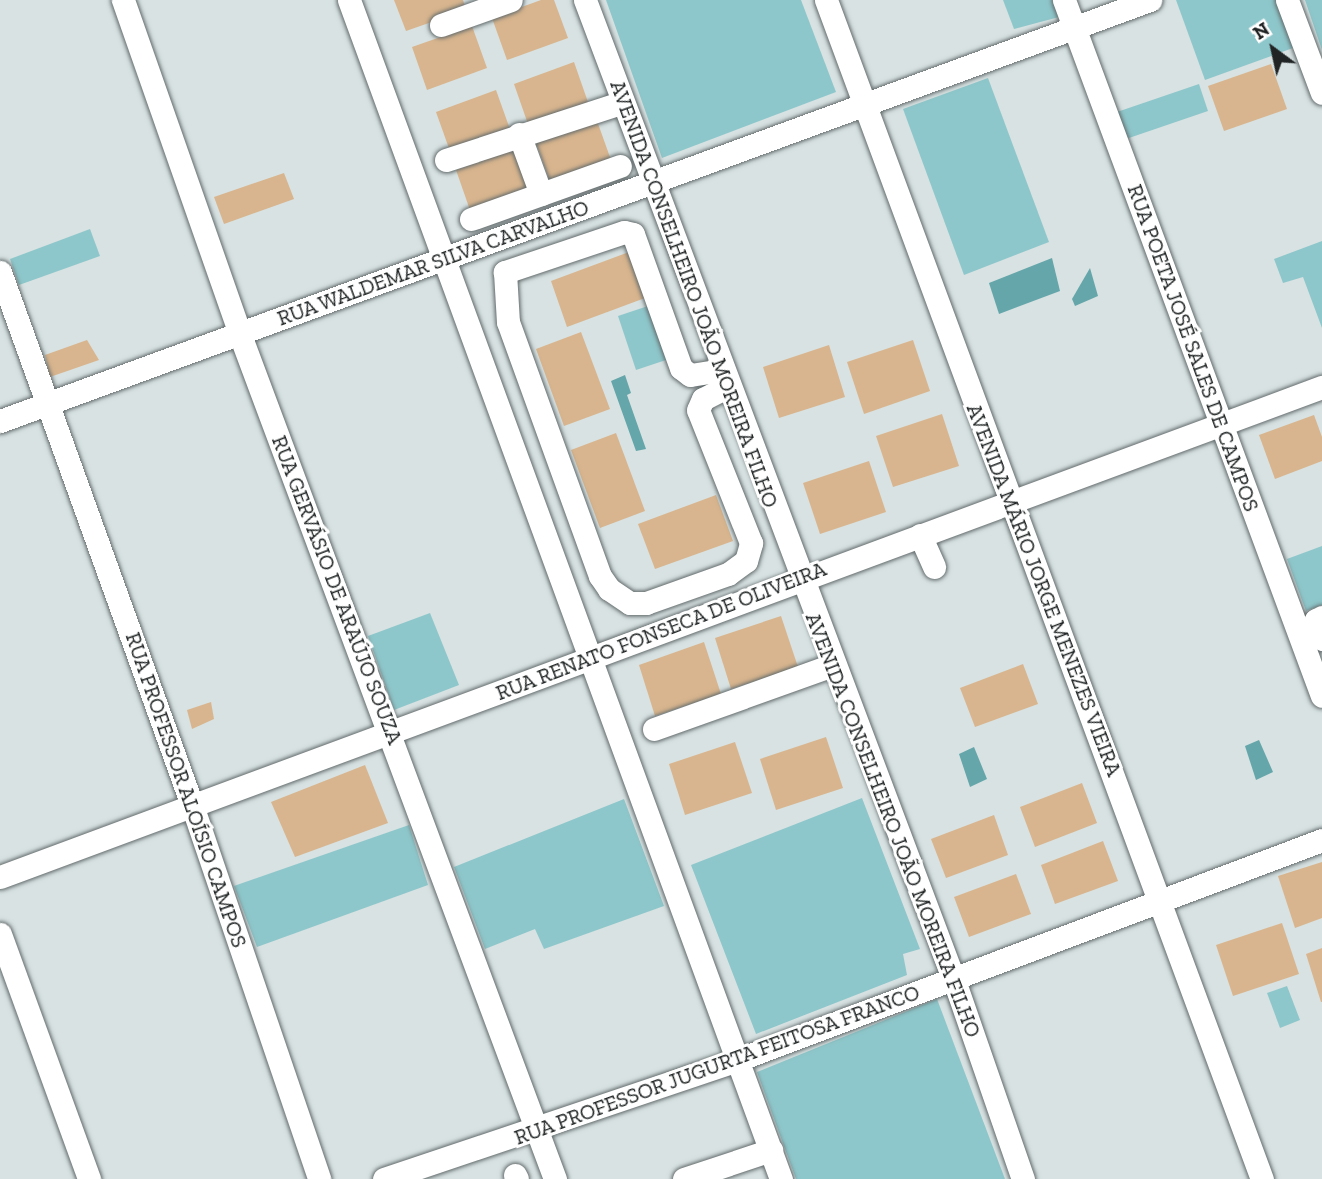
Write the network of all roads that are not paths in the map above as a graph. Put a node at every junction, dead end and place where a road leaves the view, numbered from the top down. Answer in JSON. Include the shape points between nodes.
{"nodes":[{"id":1,"x":123,"y":0,"type":"edge"},
{"id":2,"x":349,"y":0,"type":"edge"},
{"id":3,"x":511,"y":0,"type":"edge"},
{"id":4,"x":585,"y":0,"type":"edge"},
{"id":5,"x":826,"y":0,"type":"edge"},
{"id":6,"x":1064,"y":0,"type":"edge"},
{"id":7,"x":1150,"y":0,"type":"edge"},
{"id":8,"x":1287,"y":0,"type":"edge"},
{"id":9,"x":441,"y":25,"type":"dead end"},
{"id":10,"x":1075,"y":29,"type":"junction"},
{"id":11,"x":1322,"y":93,"type":"edge"},
{"id":12,"x":623,"y":102,"type":"junction"},
{"id":13,"x":866,"y":103,"type":"junction"},
{"id":14,"x":519,"y":134,"type":"junction"},
{"id":15,"x":446,"y":160,"type":"dead end"},
{"id":16,"x":620,"y":166,"type":"dead end"},
{"id":17,"x":653,"y":184,"type":"junction"},
{"id":18,"x":541,"y":194,"type":"junction"},
{"id":19,"x":471,"y":219,"type":"dead end"},
{"id":20,"x":444,"y":262,"type":"junction"},
{"id":21,"x":0,"y":272,"type":"edge"},
{"id":22,"x":239,"y":332,"type":"junction"},
{"id":23,"x":725,"y":378,"type":"junction"},
{"id":24,"x":1322,"y":387,"type":"edge"},
{"id":25,"x":49,"y":403,"type":"junction"},
{"id":26,"x":0,"y":421,"type":"edge"},
{"id":27,"x":1220,"y":423,"type":"junction"},
{"id":28,"x":1011,"y":500,"type":"junction"},
{"id":29,"x":920,"y":535,"type":"junction"},
{"id":30,"x":934,"y":567,"type":"dead end"},
{"id":31,"x":799,"y":578,"type":"junction"},
{"id":32,"x":1322,"y":617,"type":"edge"},
{"id":33,"x":1322,"y":639,"type":"edge"},
{"id":34,"x":590,"y":660,"type":"junction"},
{"id":35,"x":833,"y":665,"type":"junction"},
{"id":36,"x":1322,"y":696,"type":"edge"},
{"id":37,"x":654,"y":729,"type":"dead end"},
{"id":38,"x":391,"y":732,"type":"junction"},
{"id":39,"x":192,"y":805,"type":"junction"},
{"id":40,"x":1322,"y":840,"type":"edge"},
{"id":41,"x":0,"y":877,"type":"edge"},
{"id":42,"x":1162,"y":901,"type":"junction"},
{"id":43,"x":0,"y":934,"type":"edge"},
{"id":44,"x":954,"y":981,"type":"junction"},
{"id":45,"x":740,"y":1059,"type":"junction"},
{"id":46,"x":538,"y":1130,"type":"junction"},
{"id":47,"x":771,"y":1150,"type":"junction"},
{"id":48,"x":89,"y":1179,"type":"edge"},
{"id":49,"x":319,"y":1179,"type":"edge"},
{"id":50,"x":384,"y":1179,"type":"edge"},
{"id":51,"x":555,"y":1179,"type":"edge"},
{"id":52,"x":684,"y":1179,"type":"edge"},
{"id":53,"x":781,"y":1179,"type":"edge"},
{"id":54,"x":1023,"y":1179,"type":"edge"},
{"id":55,"x":1262,"y":1179,"type":"edge"}],
"edges":[{"from":1,"to":22,"type":"street","name":"RUA GERVÁSIO DE ARAÚJO SOUZA"},
{"from":2,"to":20,"type":"street"},
{"from":3,"to":9,"type":"street"},
{"from":4,"to":12,"type":"street","name":"AVENIDA CONSELHEIRO JOÃO MOREIRA FILHO"},
{"from":5,"to":13,"type":"street","name":"AVENIDA MÁRIO JORGE MENEZES VIEIRA"},
{"from":6,"to":10,"type":"street","name":"RUA POETA JOSÉ SALES DE CAMPOS"},
{"from":7,"to":10,"type":"street","name":"RUA WALDEMAR SILVA CARVALHO"},
{"from":8,"to":11,"type":"street"},
{"from":10,"to":13,"type":"street","name":"RUA WALDEMAR SILVA CARVALHO"},
{"from":10,"to":27,"type":"street","name":"RUA POETA JOSÉ SALES DE CAMPOS"},
{"from":12,"to":14,"type":"street"},
{"from":12,"to":17,"type":"street","name":"AVENIDA CONSELHEIRO JOÃO MOREIRA FILHO"},
{"from":13,"to":17,"type":"street","name":"RUA WALDEMAR SILVA CARVALHO"},
{"from":13,"to":28,"type":"street","name":"AVENIDA MÁRIO JORGE MENEZES VIEIRA"},
{"from":14,"to":15,"type":"street"},
{"from":14,"to":18,"type":"street"},
{"from":16,"to":18,"type":"street"},
{"from":17,"to":20,"type":"street","name":"RUA WALDEMAR SILVA CARVALHO"},
{"from":17,"to":23,"type":"street","name":"AVENIDA CONSELHEIRO JOÃO MOREIRA FILHO"},
{"from":18,"to":19,"type":"street"},
{"from":20,"to":22,"type":"street","name":"RUA WALDEMAR SILVA CARVALHO"},
{"from":20,"to":34,"type":"street"},
{"from":21,"to":25,"type":"street","name":"RUA PROFESSOR ALOÍSIO CAMPOS"},
{"from":22,"to":25,"type":"street","name":"RUA WALDEMAR SILVA CARVALHO"},
{"from":22,"to":38,"type":"street","name":"RUA GERVÁSIO DE ARAÚJO SOUZA"},
{"from":23,"to":23,"type":"street","via":[[690,375],[681,368],[632,234],[624,232],[505,272],[508,322],[600,576],[629,603],[646,603],[728,574],[746,561],[751,543],[698,410]]},
{"from":23,"to":31,"type":"street","name":"AVENIDA CONSELHEIRO JOÃO MOREIRA FILHO"},
{"from":24,"to":27,"type":"street","name":"RUA RENATO FONSECA DE OLIVEIRA"},
{"from":25,"to":26,"type":"street","name":"RUA WALDEMAR SILVA CARVALHO"},
{"from":25,"to":39,"type":"street","name":"RUA PROFESSOR ALOÍSIO CAMPOS"},
{"from":27,"to":28,"type":"street","name":"RUA RENATO FONSECA DE OLIVEIRA"},
{"from":27,"to":36,"type":"street","name":"RUA POETA JOSÉ SALES DE CAMPOS"},
{"from":28,"to":29,"type":"street","name":"RUA RENATO FONSECA DE OLIVEIRA"},
{"from":28,"to":42,"type":"street","name":"AVENIDA MÁRIO JORGE MENEZES VIEIRA"},
{"from":29,"to":30,"type":"street"},
{"from":29,"to":31,"type":"street","name":"RUA RENATO FONSECA DE OLIVEIRA"},
{"from":31,"to":34,"type":"street","name":"RUA RENATO FONSECA DE OLIVEIRA"},
{"from":31,"to":35,"type":"street","name":"AVENIDA CONSELHEIRO JOÃO MOREIRA FILHO"},
{"from":32,"to":33,"type":"street","via":[[1316,620]]},
{"from":34,"to":38,"type":"street","name":"RUA RENATO FONSECA DE OLIVEIRA"},
{"from":34,"to":45,"type":"street"},
{"from":35,"to":37,"type":"street"},
{"from":35,"to":44,"type":"street","name":"AVENIDA CONSELHEIRO JOÃO MOREIRA FILHO"},
{"from":38,"to":39,"type":"street","name":"RUA RENATO FONSECA DE OLIVEIRA"},
{"from":38,"to":46,"type":"street","name":"RUA GERVÁSIO DE ARAÚJO SOUZA"},
{"from":39,"to":41,"type":"street","name":"RUA RENATO FONSECA DE OLIVEIRA"},
{"from":39,"to":49,"type":"street","name":"RUA PROFESSOR ALOÍSIO CAMPOS"},
{"from":40,"to":42,"type":"street","name":"RUA PROFESSOR JUGURTA FEITOSA FRANCO"},
{"from":42,"to":44,"type":"street","name":"RUA PROFESSOR JUGURTA FEITOSA FRANCO"},
{"from":42,"to":55,"type":"street","name":"AVENIDA MÁRIO JORGE MENEZES VIEIRA"},
{"from":43,"to":48,"type":"street"},
{"from":44,"to":45,"type":"street","name":"RUA PROFESSOR JUGURTA FEITOSA FRANCO"},
{"from":44,"to":54,"type":"street","name":"AVENIDA CONSELHEIRO JOÃO MOREIRA FILHO"},
{"from":45,"to":46,"type":"street","name":"RUA PROFESSOR JUGURTA FEITOSA FRANCO"},
{"from":45,"to":47,"type":"street"},
{"from":46,"to":50,"type":"street","name":"RUA PROFESSOR JUGURTA FEITOSA FRANCO"},
{"from":46,"to":51,"type":"street","name":"RUA GERVÁSIO DE ARAÚJO SOUZA"},
{"from":47,"to":52,"type":"street"},
{"from":47,"to":53,"type":"street"}]}
